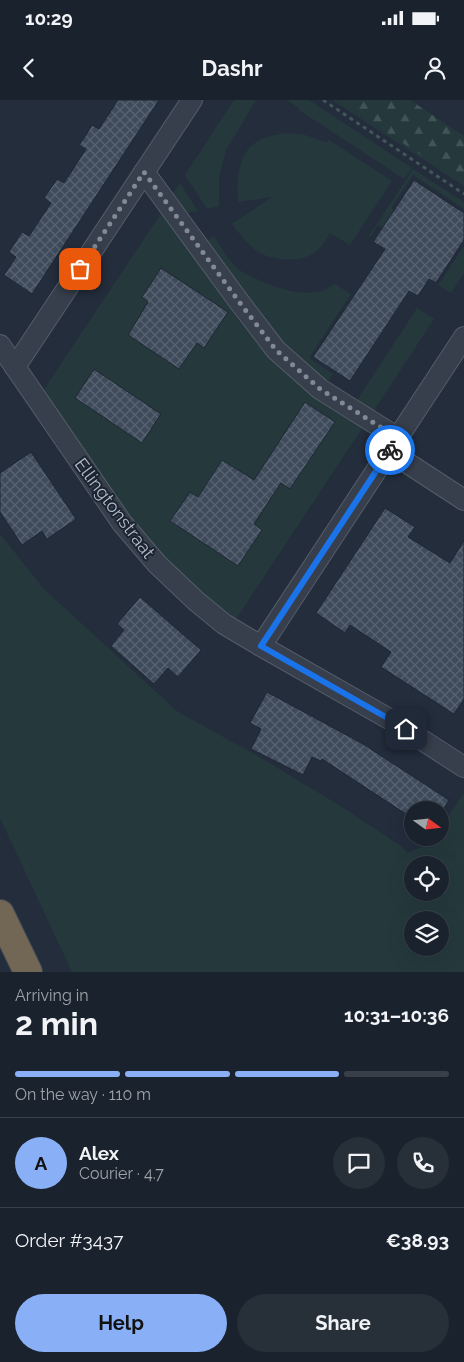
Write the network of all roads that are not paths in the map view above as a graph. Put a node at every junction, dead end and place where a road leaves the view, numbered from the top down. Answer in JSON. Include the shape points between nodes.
{"nodes":[{"id":1,"x":192,"y":100,"type":"edge"},
{"id":2,"x":144,"y":172,"type":"junction"},
{"id":3,"x":464,"y":337,"type":"edge"},
{"id":4,"x":0,"y":345,"type":"edge"},
{"id":5,"x":15,"y":367,"type":"junction"},
{"id":6,"x":393,"y":444,"type":"junction"},
{"id":7,"x":464,"y":500,"type":"edge"},
{"id":8,"x":261,"y":646,"type":"junction"},
{"id":9,"x":464,"y":767,"type":"edge"},
{"id":10,"x":0,"y":914,"type":"edge"},
{"id":11,"x":28,"y":972,"type":"edge"}],
"edges":[{"from":1,"to":2,"type":"street"},
{"from":2,"to":5,"type":"street"},
{"from":2,"to":6,"type":"street","via":[[276,350],[320,389]]},
{"from":3,"to":6,"type":"street"},
{"from":4,"to":5,"type":"street","name":"Ellingtonstraat"},
{"from":5,"to":8,"type":"street","name":"Ellingtonstraat","via":[[139,544],[196,601],[224,624]]},
{"from":6,"to":7,"type":"street"},
{"from":6,"to":8,"type":"street"},
{"from":8,"to":9,"type":"street","name":"Ellingtonstraat","via":[[391,720]]},
{"from":10,"to":11,"type":"highway"}]}
